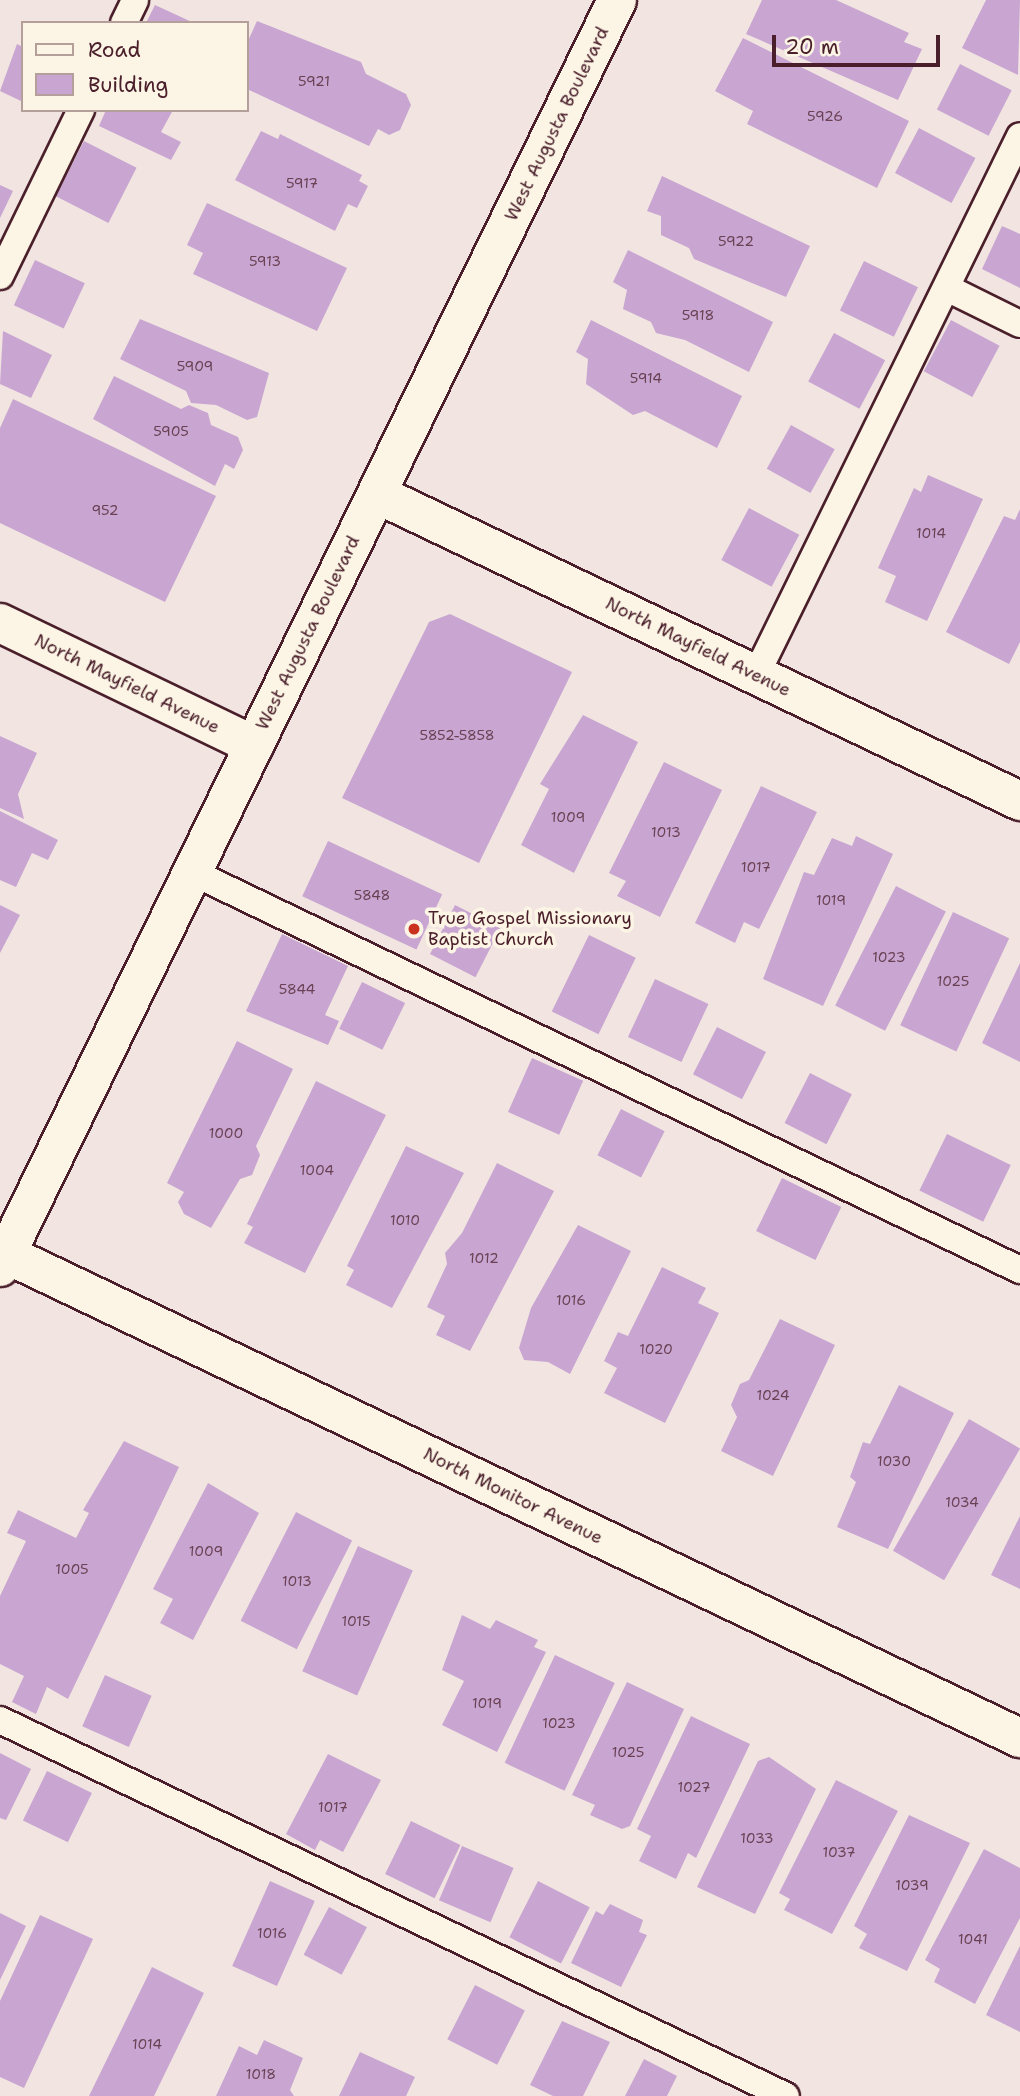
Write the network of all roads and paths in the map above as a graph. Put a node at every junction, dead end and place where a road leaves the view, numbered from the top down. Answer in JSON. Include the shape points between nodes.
{"nodes":[{"id":1,"x":135,"y":0,"type":"edge"},
{"id":2,"x":617,"y":0,"type":"edge"},
{"id":3,"x":125,"y":21,"type":"edge"},
{"id":4,"x":80,"y":112,"type":"edge"},
{"id":5,"x":1020,"y":136,"type":"edge"},
{"id":6,"x":0,"y":276,"type":"edge"},
{"id":7,"x":947,"y":288,"type":"junction"},
{"id":8,"x":1020,"y":324,"type":"edge"},
{"id":9,"x":377,"y":494,"type":"junction"},
{"id":10,"x":0,"y":623,"type":"edge"},
{"id":11,"x":756,"y":675,"type":"junction"},
{"id":12,"x":254,"y":745,"type":"junction"},
{"id":13,"x":1020,"y":801,"type":"edge"},
{"id":14,"x":192,"y":872,"type":"junction"},
{"id":15,"x":3,"y":1260,"type":"edge"},
{"id":16,"x":1020,"y":1270,"type":"edge"},
{"id":17,"x":0,"y":1720,"type":"edge"},
{"id":18,"x":1020,"y":1738,"type":"edge"},
{"id":19,"x":786,"y":2096,"type":"edge"}],
"edges":[{"from":1,"to":3,"type":"lane"},
{"from":2,"to":9,"type":"street","name":"West Augusta Boulevard"},
{"from":4,"to":6,"type":"lane"},
{"from":5,"to":7,"type":"lane"},
{"from":7,"to":8,"type":"lane"},
{"from":7,"to":11,"type":"lane"},
{"from":9,"to":11,"type":"street","name":"North Mayfield Avenue"},
{"from":9,"to":12,"type":"street","name":"West Augusta Boulevard"},
{"from":10,"to":12,"type":"street","name":"North Mayfield Avenue"},
{"from":11,"to":13,"type":"street","name":"North Mayfield Avenue"},
{"from":12,"to":14,"type":"street","name":"West Augusta Boulevard"},
{"from":14,"to":15,"type":"street","name":"West Augusta Boulevard"},
{"from":14,"to":16,"type":"lane"},
{"from":15,"to":18,"type":"street","name":"North Monitor Avenue"},
{"from":17,"to":19,"type":"lane"}]}
